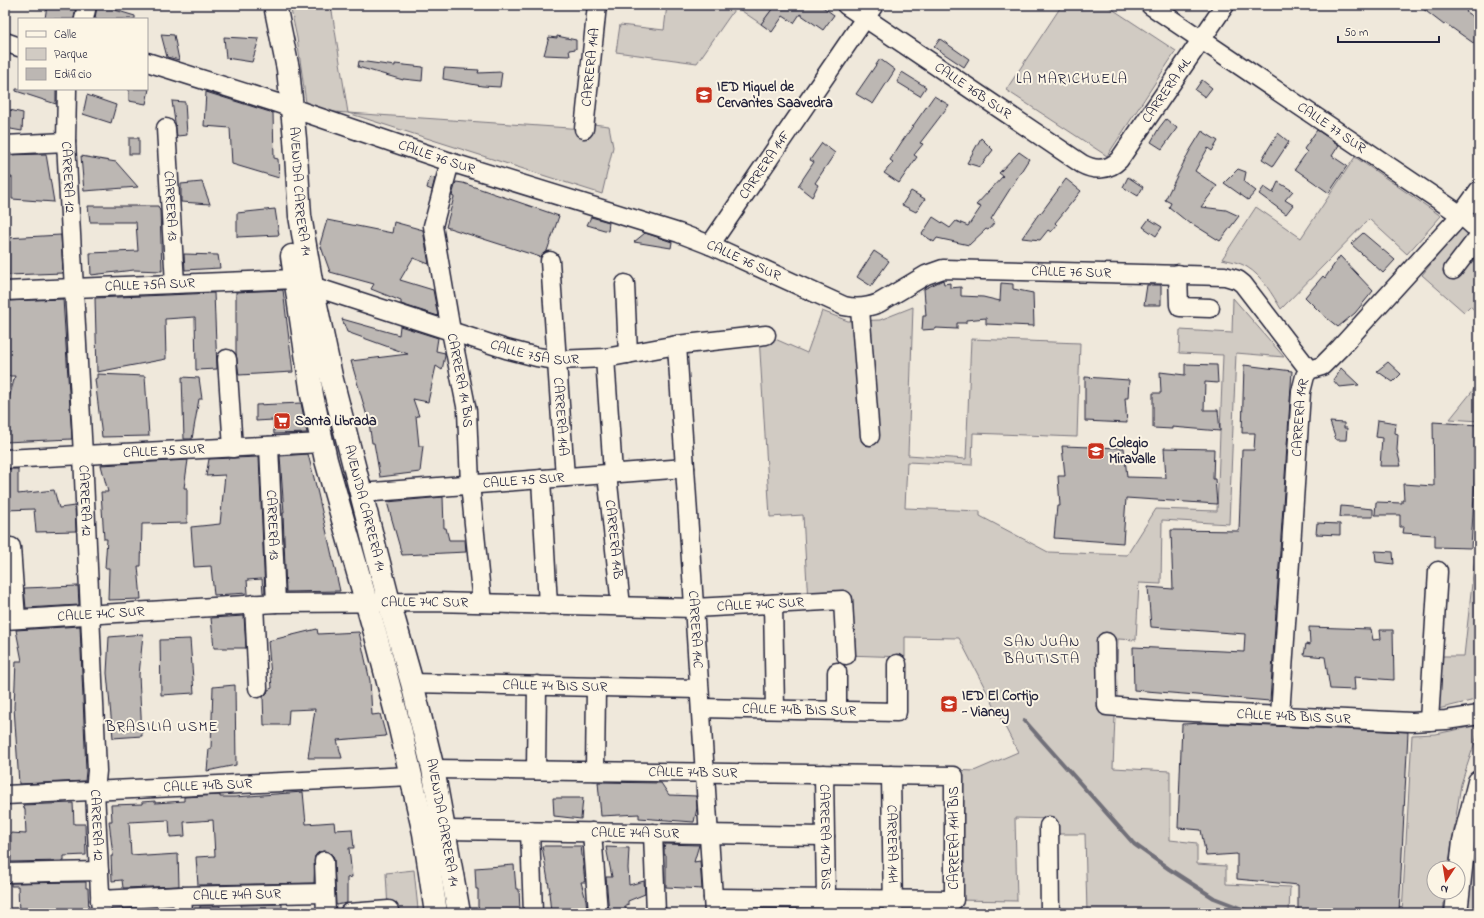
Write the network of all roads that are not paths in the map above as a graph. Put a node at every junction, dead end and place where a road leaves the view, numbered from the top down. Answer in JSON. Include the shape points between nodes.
{"nodes":[{"id":1,"x":87,"y":5,"type":"edge"},
{"id":2,"x":265,"y":5,"type":"edge"},
{"id":3,"x":275,"y":5,"type":"edge"},
{"id":4,"x":597,"y":5,"type":"edge"},
{"id":5,"x":846,"y":5,"type":"edge"},
{"id":6,"x":1150,"y":5,"type":"edge"},
{"id":7,"x":1225,"y":5,"type":"edge"},
{"id":8,"x":870,"y":12,"type":"edge"},
{"id":9,"x":84,"y":18,"type":"edge"},
{"id":10,"x":1202,"y":40,"type":"junction"},
{"id":11,"x":5,"y":42,"type":"edge"},
{"id":12,"x":18,"y":47,"type":"edge"},
{"id":13,"x":148,"y":62,"type":"edge"},
{"id":14,"x":67,"y":90,"type":"edge"},
{"id":15,"x":286,"y":107,"type":"junction"},
{"id":16,"x":166,"y":128,"type":"dead end"},
{"id":17,"x":584,"y":129,"type":"dead end"},
{"id":18,"x":66,"y":142,"type":"junction"},
{"id":19,"x":5,"y":145,"type":"edge"},
{"id":20,"x":450,"y":162,"type":"junction"},
{"id":21,"x":1102,"y":169,"type":"joint"},
{"id":22,"x":1479,"y":190,"type":"edge"},
{"id":23,"x":1461,"y":215,"type":"junction"},
{"id":24,"x":1479,"y":231,"type":"edge"},
{"id":25,"x":1479,"y":236,"type":"edge"},
{"id":26,"x":710,"y":245,"type":"junction"},
{"id":27,"x":550,"y":261,"type":"dead end"},
{"id":28,"x":1453,"y":270,"type":"dead end"},
{"id":29,"x":1178,"y":274,"type":"junction"},
{"id":30,"x":304,"y":283,"type":"junction"},
{"id":31,"x":175,"y":284,"type":"junction"},
{"id":32,"x":625,"y":284,"type":"dead end"},
{"id":33,"x":74,"y":288,"type":"junction"},
{"id":34,"x":5,"y":291,"type":"edge"},
{"id":35,"x":1210,"y":308,"type":"dead end"},
{"id":36,"x":860,"y":309,"type":"junction"},
{"id":37,"x":451,"y":331,"type":"junction"},
{"id":38,"x":766,"y":335,"type":"dead end"},
{"id":39,"x":677,"y":345,"type":"junction"},
{"id":40,"x":628,"y":354,"type":"junction"},
{"id":41,"x":605,"y":358,"type":"junction"},
{"id":42,"x":227,"y":359,"type":"dead end"},
{"id":43,"x":557,"y":360,"type":"junction"},
{"id":44,"x":1309,"y":370,"type":"junction"},
{"id":45,"x":870,"y":436,"type":"dead end"},
{"id":46,"x":322,"y":443,"type":"junction"},
{"id":47,"x":269,"y":446,"type":"junction"},
{"id":48,"x":233,"y":448,"type":"junction"},
{"id":49,"x":84,"y":455,"type":"junction"},
{"id":50,"x":5,"y":459,"type":"edge"},
{"id":51,"x":685,"y":468,"type":"junction"},
{"id":52,"x":610,"y":474,"type":"junction"},
{"id":53,"x":565,"y":477,"type":"junction"},
{"id":54,"x":541,"y":479,"type":"junction"},
{"id":55,"x":470,"y":484,"type":"junction"},
{"id":56,"x":361,"y":493,"type":"junction"},
{"id":57,"x":11,"y":547,"type":"dead end"},
{"id":58,"x":1438,"y":572,"type":"dead end"},
{"id":59,"x":366,"y":602,"type":"junction"},
{"id":60,"x":389,"y":602,"type":"junction"},
{"id":61,"x":276,"y":603,"type":"junction"},
{"id":62,"x":482,"y":603,"type":"junction"},
{"id":63,"x":254,"y":604,"type":"junction"},
{"id":64,"x":773,"y":604,"type":"junction"},
{"id":65,"x":548,"y":605,"type":"junction"},
{"id":66,"x":621,"y":606,"type":"junction"},
{"id":67,"x":694,"y":608,"type":"junction"},
{"id":68,"x":90,"y":614,"type":"junction"},
{"id":69,"x":10,"y":619,"type":"edge"},
{"id":70,"x":1106,"y":642,"type":"dead end"},
{"id":71,"x":846,"y":655,"type":"dead end"},
{"id":72,"x":897,"y":664,"type":"dead end"},
{"id":73,"x":837,"y":672,"type":"dead end"},
{"id":74,"x":412,"y":683,"type":"junction"},
{"id":75,"x":537,"y":686,"type":"junction"},
{"id":76,"x":596,"y":687,"type":"junction"},
{"id":77,"x":258,"y":688,"type":"dead end"},
{"id":78,"x":699,"y":689,"type":"junction"},
{"id":79,"x":701,"y":708,"type":"junction"},
{"id":80,"x":775,"y":710,"type":"junction"},
{"id":81,"x":837,"y":711,"type":"junction"},
{"id":82,"x":1479,"y":715,"type":"edge"},
{"id":83,"x":1280,"y":716,"type":"junction"},
{"id":84,"x":1429,"y":721,"type":"junction"},
{"id":85,"x":433,"y":769,"type":"junction"},
{"id":86,"x":536,"y":770,"type":"junction"},
{"id":87,"x":595,"y":771,"type":"junction"},
{"id":88,"x":705,"y":772,"type":"junction"},
{"id":89,"x":824,"y":774,"type":"junction"},
{"id":90,"x":891,"y":775,"type":"junction"},
{"id":91,"x":411,"y":776,"type":"junction"},
{"id":92,"x":954,"y":776,"type":"joint"},
{"id":93,"x":1479,"y":782,"type":"edge"},
{"id":94,"x":95,"y":791,"type":"junction"},
{"id":95,"x":5,"y":795,"type":"edge"},
{"id":96,"x":1049,"y":826,"type":"dead end"},
{"id":97,"x":445,"y":830,"type":"junction"},
{"id":98,"x":530,"y":831,"type":"junction"},
{"id":99,"x":592,"y":832,"type":"junction"},
{"id":100,"x":653,"y":833,"type":"junction"},
{"id":101,"x":709,"y":834,"type":"junction"},
{"id":102,"x":825,"y":836,"type":"junction"},
{"id":103,"x":324,"y":861,"type":"dead end"},
{"id":104,"x":99,"y":871,"type":"junction"},
{"id":105,"x":5,"y":874,"type":"edge"},
{"id":106,"x":325,"y":893,"type":"junction"},
{"id":107,"x":826,"y":899,"type":"junction"},
{"id":108,"x":183,"y":904,"type":"edge"},
{"id":109,"x":714,"y":905,"type":"edge"},
{"id":110,"x":893,"y":906,"type":"edge"},
{"id":111,"x":100,"y":907,"type":"edge"},
{"id":112,"x":388,"y":910,"type":"dead end"},
{"id":113,"x":326,"y":913,"type":"edge"},
{"id":114,"x":349,"y":913,"type":"edge"},
{"id":115,"x":436,"y":913,"type":"edge"},
{"id":116,"x":459,"y":913,"type":"edge"},
{"id":117,"x":533,"y":913,"type":"edge"},
{"id":118,"x":598,"y":913,"type":"edge"},
{"id":119,"x":656,"y":913,"type":"edge"},
{"id":120,"x":1050,"y":913,"type":"edge"},
{"id":121,"x":1456,"y":913,"type":"edge"}],
"edges":[{"from":1,"to":9,"type":"street"},
{"from":2,"to":15,"type":"main road","name":"AVENIDA CARRERA 14"},
{"from":3,"to":15,"type":"main road","name":"AVENIDA CARRERA 14","via":[[288,69]]},
{"from":4,"to":17,"type":"street","name":"CARRERA 14A"},
{"from":5,"to":8,"type":"street","name":"CALLE 76B SUR"},
{"from":6,"to":10,"type":"street","name":"CALLE 77 SUR"},
{"from":7,"to":10,"type":"street","name":"CARRERA 14L"},
{"from":8,"to":21,"type":"street","name":"CALLE 76B SUR","via":[[1082,164]]},
{"from":8,"to":26,"type":"street","name":"CARRERA 14F"},
{"from":10,"to":21,"type":"street","name":"CARRERA 14L","via":[[1120,160]]},
{"from":10,"to":23,"type":"street","name":"CALLE 77 SUR"},
{"from":11,"to":12,"type":"street"},
{"from":13,"to":15,"type":"street","name":"CALLE 76 SUR"},
{"from":14,"to":18,"type":"street","name":"CARRERA 12"},
{"from":15,"to":20,"type":"street","name":"CALLE 76 SUR"},
{"from":15,"to":30,"type":"main road","name":"AVENIDA CARRERA 14","via":[[300,216]]},
{"from":16,"to":31,"type":"street","name":"CARRERA 13"},
{"from":18,"to":19,"type":"street"},
{"from":18,"to":33,"type":"street","name":"CARRERA 12"},
{"from":20,"to":26,"type":"street","name":"CALLE 76 SUR","via":[[679,233]]},
{"from":20,"to":37,"type":"street","name":"CARRERA 14 BIS","via":[[432,226]]},
{"from":22,"to":23,"type":"street","name":"CARRERA 14R"},
{"from":23,"to":24,"type":"street","name":"CALLE 77 SUR"},
{"from":23,"to":44,"type":"street","name":"CARRERA 14R","via":[[1328,361]]},
{"from":25,"to":28,"type":"street"},
{"from":26,"to":36,"type":"street","name":"CALLE 76 SUR","via":[[844,306]]},
{"from":27,"to":43,"type":"street","name":"CARRERA 14A"},
{"from":29,"to":35,"type":"street","via":[[1178,305]]},
{"from":29,"to":36,"type":"street","name":"CALLE 76 SUR","via":[[943,269],[926,275],[879,303]]},
{"from":29,"to":44,"type":"street","name":"CALLE 76 SUR","via":[[1225,276],[1238,280]]},
{"from":30,"to":31,"type":"street","name":"CALLE 75A SUR"},
{"from":30,"to":37,"type":"street","name":"CALLE 75A SUR"},
{"from":30,"to":46,"type":"main road","name":"AVENIDA CARRERA 14","via":[[312,395]]},
{"from":30,"to":56,"type":"main road","name":"AVENIDA CARRERA 14"},
{"from":31,"to":33,"type":"street","name":"CALLE 75A SUR"},
{"from":32,"to":40,"type":"street"},
{"from":33,"to":34,"type":"street","name":"CALLE 75A SUR"},
{"from":33,"to":49,"type":"street","name":"CARRERA 12"},
{"from":36,"to":45,"type":"street"},
{"from":37,"to":43,"type":"street","name":"CALLE 75A SUR","via":[[506,349]]},
{"from":37,"to":55,"type":"street","name":"CARRERA 14 BIS","via":[[467,411]]},
{"from":38,"to":39,"type":"street","name":"CALLE 75A SUR"},
{"from":39,"to":40,"type":"street","name":"CALLE 75A SUR"},
{"from":39,"to":51,"type":"street","name":"CARRERA 14C"},
{"from":40,"to":41,"type":"street","name":"CALLE 75A SUR"},
{"from":41,"to":43,"type":"street","name":"CALLE 75A SUR"},
{"from":41,"to":52,"type":"street","name":"CARRERA 14B"},
{"from":42,"to":48,"type":"street"},
{"from":43,"to":53,"type":"street","name":"CARRERA 14A"},
{"from":44,"to":83,"type":"street","name":"CARRERA 14R","via":[[1304,376],[1301,392]]},
{"from":46,"to":47,"type":"street","name":"CALLE 75 SUR"},
{"from":46,"to":59,"type":"main road","name":"AVENIDA CARRERA 14"},
{"from":47,"to":48,"type":"street","name":"CALLE 75 SUR"},
{"from":47,"to":61,"type":"street","name":"CARRERA 13"},
{"from":48,"to":49,"type":"street","name":"CALLE 75 SUR"},
{"from":49,"to":50,"type":"street","name":"CALLE 75 SUR"},
{"from":49,"to":68,"type":"street","name":"CARRERA 12"},
{"from":51,"to":52,"type":"street","name":"CALLE 75 SUR"},
{"from":51,"to":67,"type":"street","name":"CARRERA 14C"},
{"from":52,"to":53,"type":"street","name":"CALLE 75 SUR"},
{"from":52,"to":66,"type":"street","name":"CARRERA 14B"},
{"from":53,"to":54,"type":"street","name":"CALLE 75 SUR"},
{"from":54,"to":55,"type":"street","name":"CALLE 75 SUR"},
{"from":54,"to":65,"type":"street"},
{"from":55,"to":56,"type":"street","name":"CALLE 75 SUR"},
{"from":55,"to":62,"type":"street","name":"CARRERA 14 BIS"},
{"from":56,"to":60,"type":"main road","name":"AVENIDA CARRERA 14"},
{"from":57,"to":69,"type":"street"},
{"from":58,"to":84,"type":"street"},
{"from":59,"to":60,"type":"street","name":"CALLE 74C SUR"},
{"from":59,"to":61,"type":"street","name":"CALLE 74C SUR"},
{"from":59,"to":91,"type":"main road","name":"AVENIDA CARRERA 14"},
{"from":60,"to":62,"type":"street","name":"CALLE 74C SUR"},
{"from":60,"to":74,"type":"main road","name":"AVENIDA CARRERA 14"},
{"from":61,"to":63,"type":"street","name":"CALLE 74C SUR"},
{"from":62,"to":65,"type":"street","name":"CALLE 74C SUR"},
{"from":63,"to":68,"type":"street","name":"CALLE 74C SUR"},
{"from":63,"to":77,"type":"street"},
{"from":64,"to":67,"type":"street","name":"CALLE 74C SUR"},
{"from":64,"to":71,"type":"street","name":"CALLE 74C SUR","via":[[844,600]]},
{"from":64,"to":80,"type":"street"},
{"from":65,"to":66,"type":"street","name":"CALLE 74C SUR"},
{"from":66,"to":67,"type":"street","name":"CALLE 74C SUR"},
{"from":67,"to":78,"type":"street","name":"CARRERA 14C"},
{"from":68,"to":69,"type":"street","name":"CALLE 74C SUR"},
{"from":68,"to":94,"type":"street","name":"CARRERA 12","via":[[97,771]]},
{"from":70,"to":83,"type":"street","name":"CALLE 74B BIS SUR","via":[[1107,706]]},
{"from":72,"to":81,"type":"street","name":"CALLE 74B BIS SUR","via":[[897,712]]},
{"from":73,"to":81,"type":"street"},
{"from":74,"to":75,"type":"street","name":"CALLE 74 BIS SUR"},
{"from":74,"to":85,"type":"main road","name":"AVENIDA CARRERA 14"},
{"from":75,"to":76,"type":"street","name":"CALLE 74 BIS SUR"},
{"from":75,"to":86,"type":"street"},
{"from":76,"to":78,"type":"street","name":"CALLE 74 BIS SUR"},
{"from":76,"to":87,"type":"street"},
{"from":78,"to":79,"type":"street","name":"CARRERA 14C"},
{"from":79,"to":80,"type":"street","name":"CALLE 74B BIS SUR"},
{"from":79,"to":88,"type":"street","name":"CARRERA 14C"},
{"from":80,"to":81,"type":"street","name":"CALLE 74B BIS SUR"},
{"from":82,"to":84,"type":"street","name":"CALLE 74B BIS SUR"},
{"from":83,"to":84,"type":"street","name":"CALLE 74B BIS SUR"},
{"from":85,"to":86,"type":"street","name":"CALLE 74B SUR"},
{"from":85,"to":97,"type":"main road","name":"AVENIDA CARRERA 14"},
{"from":86,"to":87,"type":"street","name":"CALLE 74B SUR"},
{"from":87,"to":88,"type":"street","name":"CALLE 74B SUR"},
{"from":88,"to":89,"type":"street","name":"CALLE 74B SUR"},
{"from":88,"to":101,"type":"street","name":"CARRERA 14C"},
{"from":89,"to":90,"type":"street","name":"CALLE 74B SUR"},
{"from":89,"to":102,"type":"street","name":"CARRERA 14D BIS"},
{"from":90,"to":92,"type":"street","name":"CALLE 74B SUR"},
{"from":90,"to":110,"type":"street","name":"CARRERA 14H"},
{"from":91,"to":94,"type":"street","name":"CALLE 74B SUR"},
{"from":91,"to":115,"type":"main road","name":"AVENIDA CARRERA 14","via":[[424,833]]},
{"from":92,"to":110,"type":"street","name":"CARRERA 14H BIS","via":[[954,900]]},
{"from":93,"to":121,"type":"main road","via":[[1464,841]]},
{"from":94,"to":95,"type":"street","name":"CALLE 74B SUR"},
{"from":94,"to":104,"type":"street","name":"CARRERA 12"},
{"from":96,"to":120,"type":"street"},
{"from":97,"to":98,"type":"street","name":"CALLE 74A SUR"},
{"from":97,"to":116,"type":"main road","name":"AVENIDA CARRERA 14"},
{"from":98,"to":99,"type":"street","name":"CALLE 74A SUR"},
{"from":98,"to":117,"type":"street"},
{"from":99,"to":100,"type":"street","name":"CALLE 74A SUR"},
{"from":99,"to":118,"type":"street"},
{"from":100,"to":101,"type":"street","name":"CALLE 74A SUR"},
{"from":100,"to":119,"type":"street"},
{"from":101,"to":102,"type":"street","name":"CALLE 74A SUR"},
{"from":101,"to":109,"type":"street","name":"CARRERA 14C"},
{"from":102,"to":107,"type":"street","name":"CARRERA 14D BIS"},
{"from":103,"to":106,"type":"street"},
{"from":104,"to":105,"type":"street"},
{"from":104,"to":111,"type":"street","name":"CARRERA 12"},
{"from":106,"to":108,"type":"street","name":"CALLE 74A SUR"},
{"from":106,"to":113,"type":"street"},
{"from":107,"to":109,"type":"street"},
{"from":107,"to":110,"type":"street"},
{"from":108,"to":111,"type":"street","name":"CALLE 74A SUR"},
{"from":112,"to":114,"type":"street"}]}
